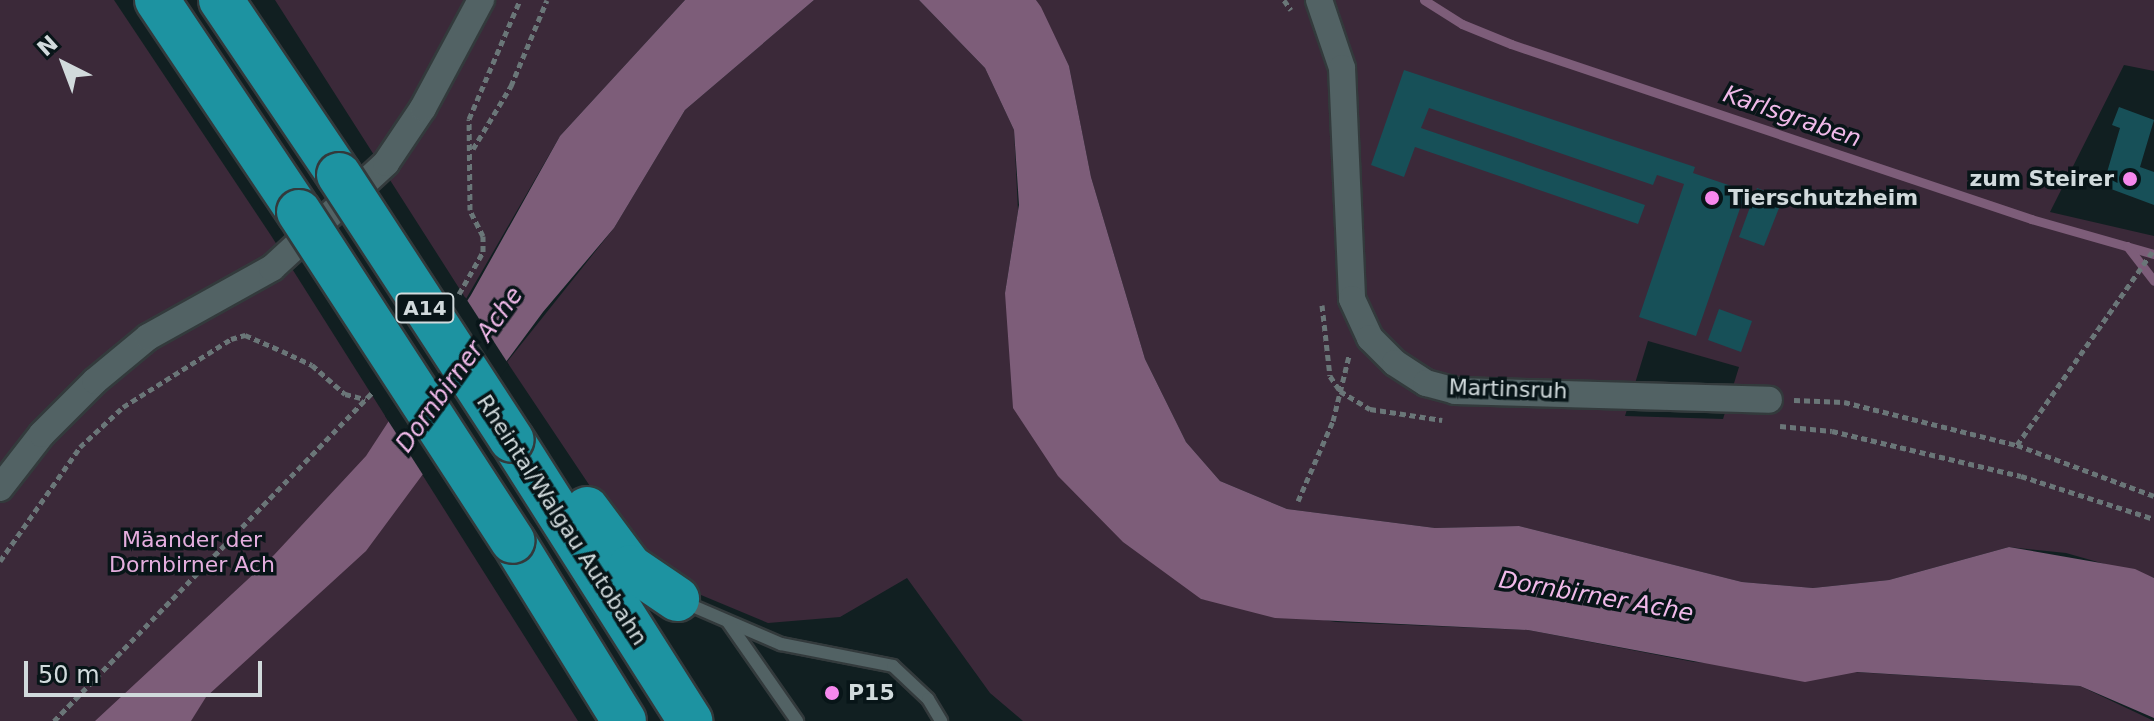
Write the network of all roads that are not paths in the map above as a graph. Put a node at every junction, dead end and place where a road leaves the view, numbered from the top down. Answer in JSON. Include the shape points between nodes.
{"nodes":[{"id":1,"x":157,"y":0,"type":"edge"},
{"id":2,"x":221,"y":0,"type":"edge"},
{"id":3,"x":481,"y":0,"type":"edge"},
{"id":4,"x":1319,"y":0,"type":"edge"},
{"id":5,"x":1769,"y":400,"type":"road end"},
{"id":6,"x":0,"y":488,"type":"edge"},
{"id":7,"x":562,"y":494,"type":"junction"},
{"id":8,"x":677,"y":599,"type":"joint"},
{"id":9,"x":727,"y":622,"type":"junction"},
{"id":10,"x":624,"y":721,"type":"edge"},
{"id":11,"x":690,"y":721,"type":"edge"},
{"id":12,"x":797,"y":721,"type":"edge"},
{"id":13,"x":941,"y":721,"type":"edge"}],
"edges":[{"from":1,"to":10,"type":"highway","number":"A14","bridge":true,"via":[[513,541]]},
{"from":2,"to":7,"type":"highway","name":"Rheintal/Walgau Autobahn","number":"A14","bridge":true,"via":[[512,440],[542,445]]},
{"from":3,"to":6,"type":"street","via":[[423,108],[386,163],[272,268],[148,337],[95,381],[42,434]]},
{"from":4,"to":5,"type":"street","name":"Martinsruh","via":[[1342,68],[1352,299],[1358,320],[1395,363],[1426,383],[1455,391]]},
{"from":7,"to":8,"type":"highway","via":[[630,567],[661,593]]},
{"from":7,"to":11,"type":"highway","name":"Rheintal/Walgau Autobahn"},
{"from":8,"to":9,"type":"lane"},
{"from":9,"to":12,"type":"lane"},
{"from":9,"to":13,"type":"lane","via":[[781,644],[893,666],[928,699]]}]}
